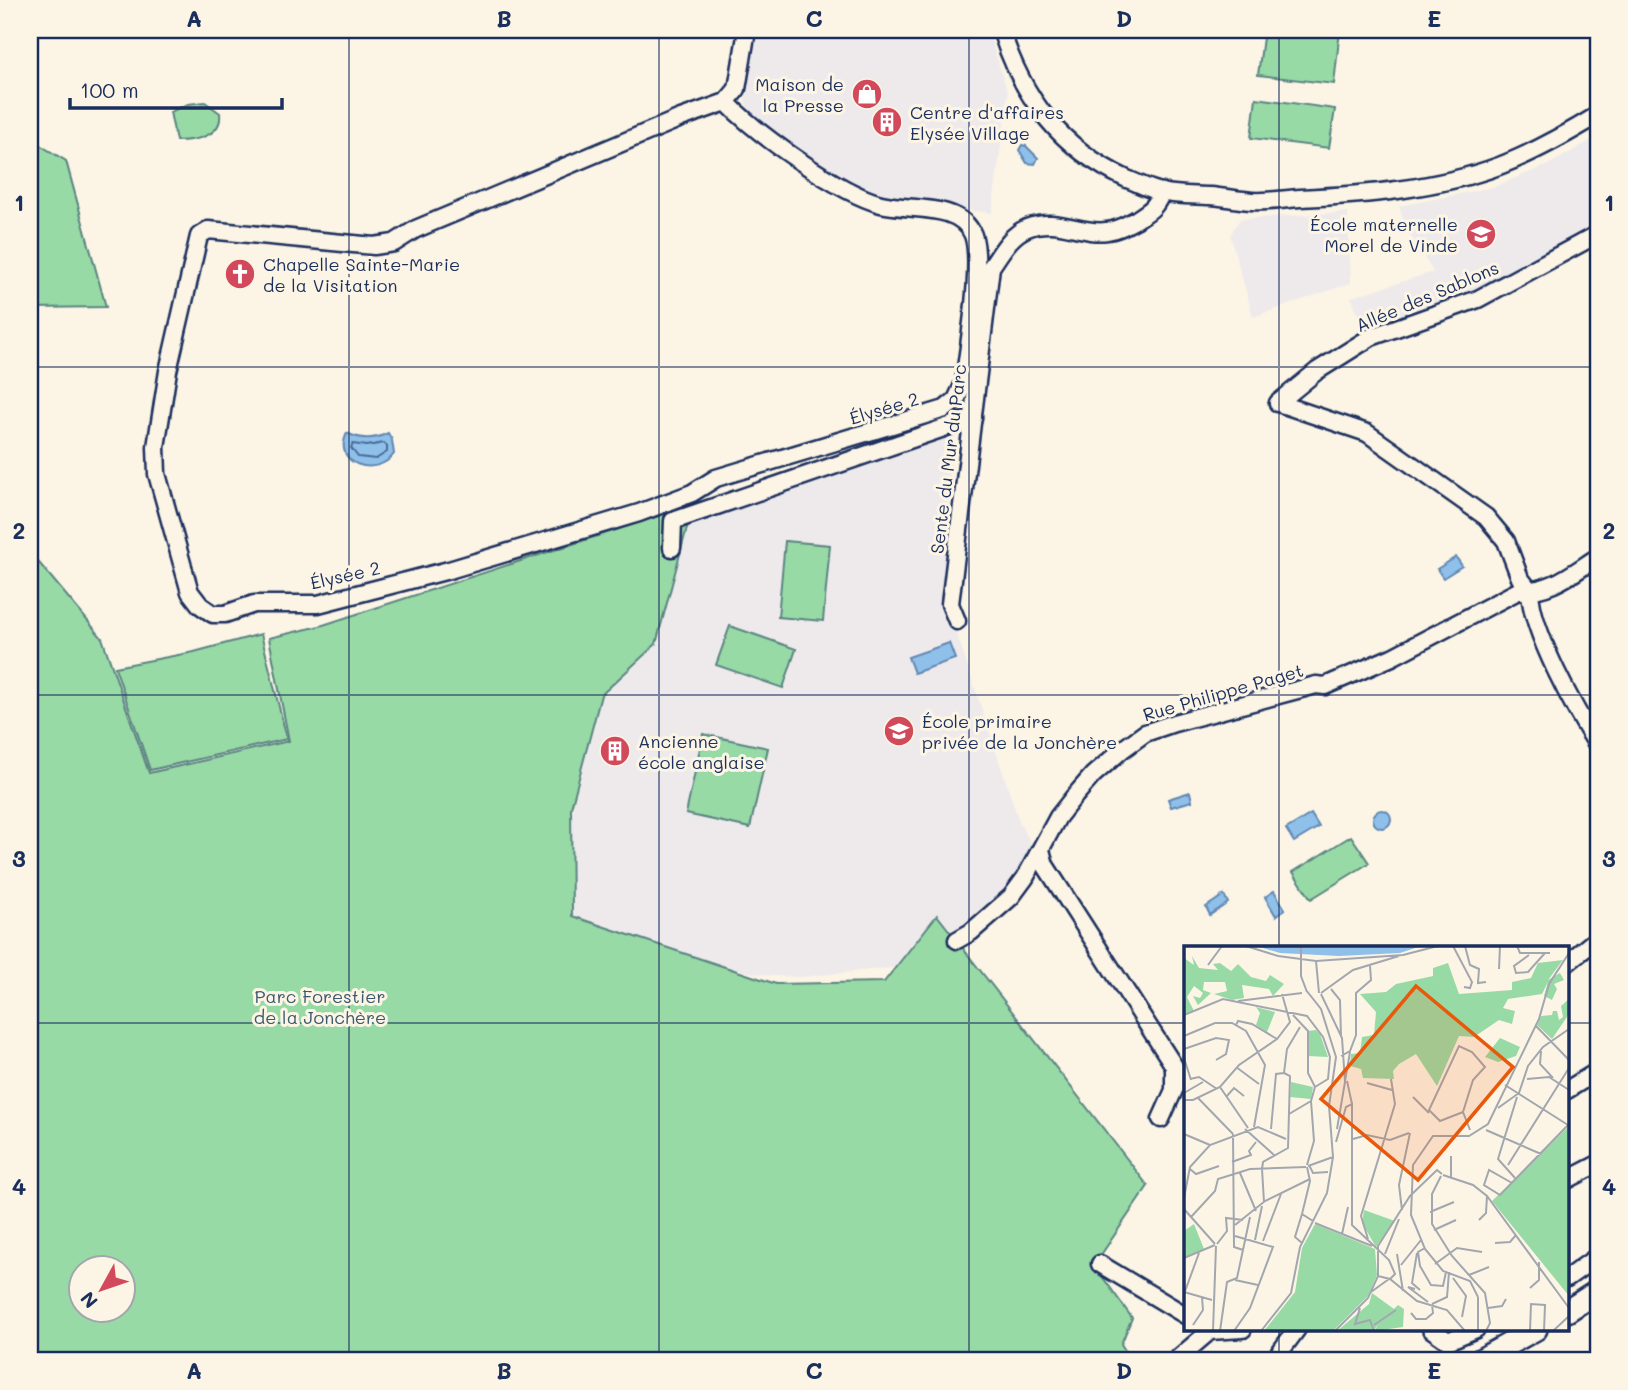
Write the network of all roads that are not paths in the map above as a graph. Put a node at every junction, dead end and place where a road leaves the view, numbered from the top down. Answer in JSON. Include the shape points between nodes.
{"nodes":[{"id":1,"x":747,"y":30,"type":"edge"},
{"id":2,"x":1001,"y":30,"type":"edge"},
{"id":3,"x":726,"y":102,"type":"junction"},
{"id":4,"x":1598,"y":115,"type":"edge"},
{"id":5,"x":1162,"y":192,"type":"junction"},
{"id":6,"x":1598,"y":234,"type":"edge"},
{"id":7,"x":973,"y":418,"type":"junction"},
{"id":8,"x":672,"y":548,"type":"dead end"},
{"id":9,"x":1598,"y":557,"type":"edge"},
{"id":10,"x":1530,"y":591,"type":"junction"},
{"id":11,"x":957,"y":621,"type":"dead end"},
{"id":12,"x":1598,"y":746,"type":"edge"},
{"id":13,"x":1041,"y":850,"type":"junction"},
{"id":14,"x":1598,"y":938,"type":"edge"},
{"id":15,"x":957,"y":940,"type":"dead end"},
{"id":16,"x":1568,"y":962,"type":"edge"},
{"id":17,"x":1598,"y":1072,"type":"edge"},
{"id":18,"x":1568,"y":1089,"type":"edge"},
{"id":19,"x":1161,"y":1119,"type":"dead end"},
{"id":20,"x":1598,"y":1164,"type":"edge"},
{"id":21,"x":1568,"y":1179,"type":"edge"},
{"id":22,"x":1598,"y":1256,"type":"edge"},
{"id":23,"x":1100,"y":1264,"type":"dead end"},
{"id":24,"x":1568,"y":1277,"type":"edge"},
{"id":25,"x":1598,"y":1291,"type":"edge"},
{"id":26,"x":1568,"y":1310,"type":"edge"},
{"id":27,"x":1184,"y":1314,"type":"edge"},
{"id":28,"x":1209,"y":1330,"type":"edge"},
{"id":29,"x":1296,"y":1330,"type":"edge"},
{"id":30,"x":1432,"y":1330,"type":"edge"},
{"id":31,"x":1474,"y":1330,"type":"edge"},
{"id":32,"x":1534,"y":1330,"type":"edge"},
{"id":33,"x":1176,"y":1360,"type":"edge"},
{"id":34,"x":1274,"y":1360,"type":"edge"},
{"id":35,"x":1480,"y":1360,"type":"edge"}],
"edges":[{"from":1,"to":3,"type":"street","via":[[737,89]]},
{"from":2,"to":5,"type":"street","via":[[1031,97],[1065,139],[1116,173]]},
{"from":3,"to":3,"type":"street","name":"Élysée 2","via":[[844,188],[881,204],[947,212],[968,225],[977,261],[964,383],[956,400],[945,410],[716,478],[692,493],[639,513],[449,570],[318,604],[254,604],[225,614],[213,614],[200,605],[191,592],[157,474],[156,447],[199,236],[208,230],[374,246],[394,243],[416,229]]},
{"from":4,"to":5,"type":"street","via":[[1500,165],[1395,190],[1254,201]]},
{"from":5,"to":7,"type":"street","name":"Sente du Mur du Parc","via":[[1156,207],[1127,225],[1106,232],[1042,224],[1025,229],[1004,247],[991,267]]},
{"from":6,"to":10,"type":"street","name":"Allée des Sablons","via":[[1478,299],[1371,337],[1317,371],[1278,403],[1367,433],[1476,509],[1506,541]]},
{"from":7,"to":8,"type":"street","via":[[673,522]]},
{"from":7,"to":11,"type":"street","name":"Sente du Mur du Parc","via":[[950,604]]},
{"from":9,"to":10,"type":"street","name":"Rue Philippe Paget","via":[[1551,586]]},
{"from":10,"to":12,"type":"street","via":[[1530,605],[1546,644]]},
{"from":10,"to":13,"type":"street","name":"Rue Philippe Paget","via":[[1518,591],[1392,657],[1325,686],[1219,710],[1145,733],[1093,775],[1058,817]]},
{"from":13,"to":15,"type":"street","name":"Rue Philippe Paget","via":[[1011,897]]},
{"from":13,"to":19,"type":"street","via":[[1045,864],[1174,1066],[1174,1090]]},
{"from":14,"to":16,"type":"street"},
{"from":17,"to":18,"type":"street"},
{"from":20,"to":21,"type":"street"},
{"from":22,"to":24,"type":"street"},
{"from":23,"to":27,"type":"street"},
{"from":25,"to":26,"type":"main road"},
{"from":28,"to":33,"type":"street"},
{"from":29,"to":34,"type":"street"},
{"from":30,"to":31,"type":"street","via":[[1448,1341]]},
{"from":32,"to":35,"type":"main road"}]}
